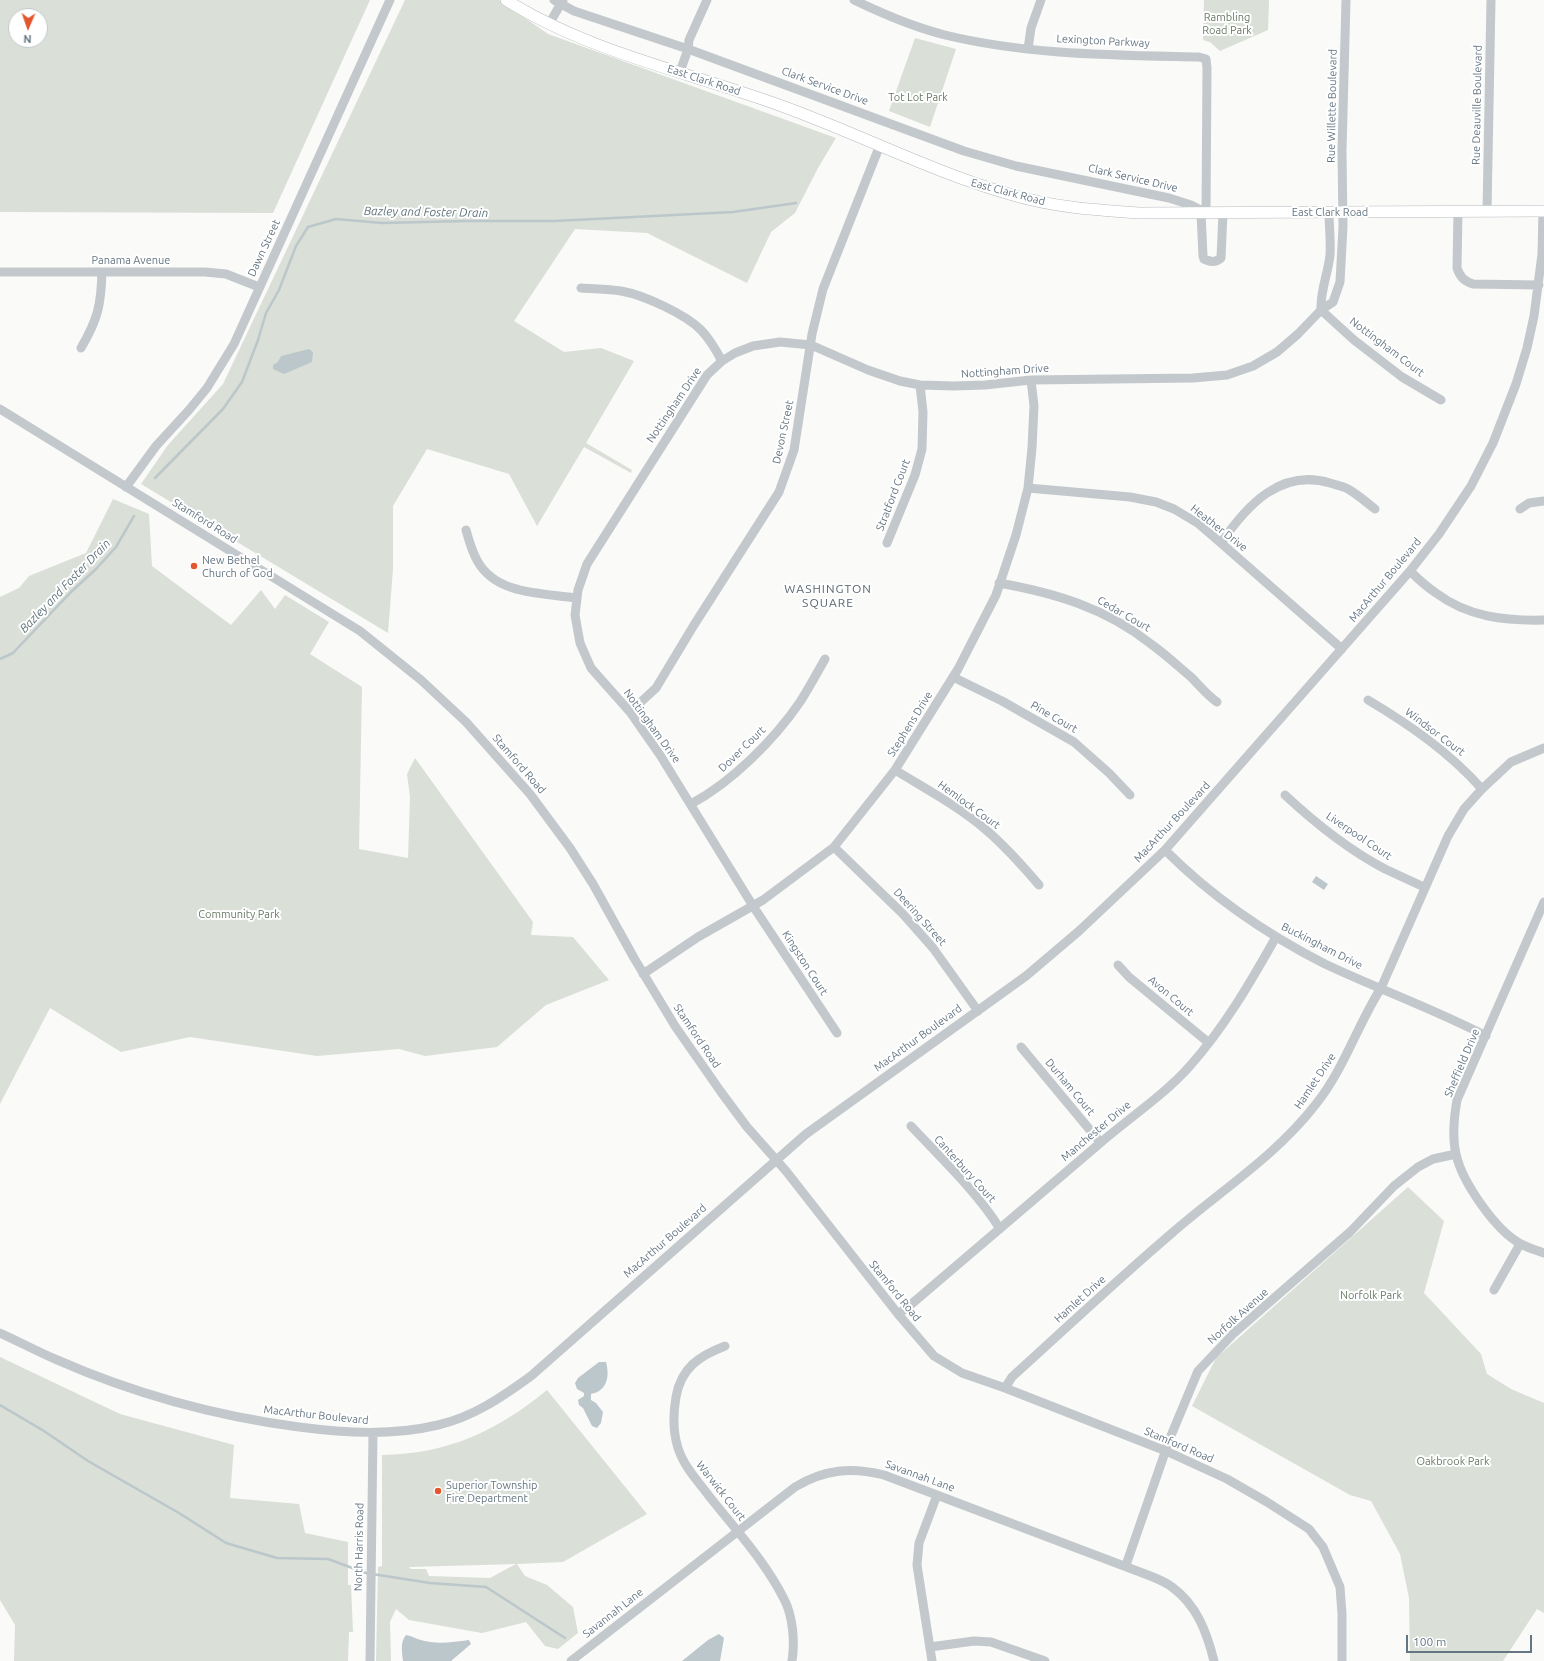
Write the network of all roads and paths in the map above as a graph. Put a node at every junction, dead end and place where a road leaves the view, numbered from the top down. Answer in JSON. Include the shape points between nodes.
{"nodes":[{"id":1,"x":390,"y":0,"type":"edge"},
{"id":2,"x":506,"y":0,"type":"edge"},
{"id":3,"x":707,"y":0,"type":"edge"},
{"id":4,"x":854,"y":0,"type":"edge"},
{"id":5,"x":1041,"y":0,"type":"edge"},
{"id":6,"x":1346,"y":0,"type":"edge"},
{"id":7,"x":1491,"y":0,"type":"edge"},
{"id":8,"x":559,"y":1,"type":"edge"},
{"id":9,"x":549,"y":24,"type":"junction"},
{"id":10,"x":688,"y":48,"type":"junction"},
{"id":11,"x":1028,"y":48,"type":"junction"},
{"id":12,"x":680,"y":72,"type":"junction"},
{"id":13,"x":880,"y":146,"type":"junction"},
{"id":14,"x":1458,"y":211,"type":"junction"},
{"id":15,"x":1487,"y":211,"type":"junction"},
{"id":16,"x":1544,"y":211,"type":"edge"},
{"id":17,"x":1329,"y":212,"type":"junction"},
{"id":18,"x":1343,"y":212,"type":"junction"},
{"id":19,"x":1204,"y":213,"type":"junction"},
{"id":20,"x":1223,"y":213,"type":"junction"},
{"id":21,"x":0,"y":272,"type":"edge"},
{"id":22,"x":102,"y":272,"type":"junction"},
{"id":23,"x":1539,"y":285,"type":"junction"},
{"id":24,"x":259,"y":287,"type":"junction"},
{"id":25,"x":581,"y":288,"type":"dead end"},
{"id":26,"x":1321,"y":310,"type":"junction"},
{"id":27,"x":811,"y":345,"type":"junction"},
{"id":28,"x":81,"y":348,"type":"dead end"},
{"id":29,"x":722,"y":360,"type":"junction"},
{"id":30,"x":1031,"y":380,"type":"junction"},
{"id":31,"x":920,"y":385,"type":"junction"},
{"id":32,"x":1441,"y":400,"type":"dead end"},
{"id":33,"x":0,"y":409,"type":"edge"},
{"id":34,"x":126,"y":487,"type":"junction"},
{"id":35,"x":1028,"y":488,"type":"junction"},
{"id":36,"x":1544,"y":501,"type":"edge"},
{"id":37,"x":1375,"y":509,"type":"dead end"},
{"id":38,"x":1520,"y":509,"type":"dead end"},
{"id":39,"x":466,"y":530,"type":"dead end"},
{"id":40,"x":887,"y":543,"type":"dead end"},
{"id":41,"x":1221,"y":543,"type":"junction"},
{"id":42,"x":1410,"y":571,"type":"junction"},
{"id":43,"x":999,"y":583,"type":"junction"},
{"id":44,"x":576,"y":598,"type":"junction"},
{"id":45,"x":1544,"y":620,"type":"edge"},
{"id":46,"x":1342,"y":649,"type":"junction"},
{"id":47,"x":825,"y":659,"type":"dead end"},
{"id":48,"x":953,"y":677,"type":"junction"},
{"id":49,"x":1368,"y":700,"type":"dead end"},
{"id":50,"x":1218,"y":702,"type":"dead end"},
{"id":51,"x":630,"y":712,"type":"junction"},
{"id":52,"x":1544,"y":748,"type":"edge"},
{"id":53,"x":895,"y":770,"type":"junction"},
{"id":54,"x":1482,"y":789,"type":"junction"},
{"id":55,"x":1130,"y":795,"type":"dead end"},
{"id":56,"x":1285,"y":795,"type":"dead end"},
{"id":57,"x":691,"y":804,"type":"junction"},
{"id":58,"x":834,"y":847,"type":"junction"},
{"id":59,"x":1165,"y":850,"type":"junction"},
{"id":60,"x":1039,"y":885,"type":"dead end"},
{"id":61,"x":1424,"y":887,"type":"junction"},
{"id":62,"x":1544,"y":902,"type":"edge"},
{"id":63,"x":753,"y":906,"type":"junction"},
{"id":64,"x":1276,"y":937,"type":"junction"},
{"id":65,"x":1118,"y":966,"type":"dead end"},
{"id":66,"x":643,"y":974,"type":"junction"},
{"id":67,"x":1381,"y":988,"type":"junction"},
{"id":68,"x":978,"y":1011,"type":"junction"},
{"id":69,"x":837,"y":1033,"type":"dead end"},
{"id":70,"x":1486,"y":1036,"type":"junction"},
{"id":71,"x":1209,"y":1043,"type":"junction"},
{"id":72,"x":1021,"y":1047,"type":"dead end"},
{"id":73,"x":911,"y":1126,"type":"dead end"},
{"id":74,"x":1100,"y":1142,"type":"junction"},
{"id":75,"x":1456,"y":1154,"type":"junction"},
{"id":76,"x":776,"y":1159,"type":"junction"},
{"id":77,"x":1000,"y":1229,"type":"junction"},
{"id":78,"x":1520,"y":1244,"type":"junction"},
{"id":79,"x":1544,"y":1253,"type":"edge"},
{"id":80,"x":1494,"y":1290,"type":"dead end"},
{"id":81,"x":898,"y":1314,"type":"junction"},
{"id":82,"x":0,"y":1333,"type":"edge"},
{"id":83,"x":725,"y":1346,"type":"dead end"},
{"id":84,"x":1005,"y":1388,"type":"junction"},
{"id":85,"x":373,"y":1433,"type":"junction"},
{"id":86,"x":1166,"y":1451,"type":"junction"},
{"id":87,"x":937,"y":1495,"type":"junction"},
{"id":88,"x":737,"y":1532,"type":"junction"},
{"id":89,"x":1126,"y":1566,"type":"junction"},
{"id":90,"x":930,"y":1647,"type":"junction"},
{"id":91,"x":370,"y":1661,"type":"edge"},
{"id":92,"x":571,"y":1661,"type":"edge"},
{"id":93,"x":792,"y":1661,"type":"edge"},
{"id":94,"x":932,"y":1661,"type":"edge"},
{"id":95,"x":1045,"y":1661,"type":"edge"},
{"id":96,"x":1214,"y":1661,"type":"edge"},
{"id":97,"x":1342,"y":1661,"type":"edge"}],
"edges":[{"from":1,"to":24,"type":"street","name":"Dawn Street"},
{"from":2,"to":9,"type":"main road","name":"East Clark Road"},
{"from":3,"to":10,"type":"street","via":[[689,40]]},
{"from":4,"to":11,"type":"street","name":"Lexington Parkway","via":[[891,17],[944,34],[990,44]]},
{"from":5,"to":11,"type":"street","via":[[1031,28]]},
{"from":6,"to":18,"type":"street","name":"Rue Willette Boulevard"},
{"from":7,"to":15,"type":"street","name":"Rue Deauville Boulevard"},
{"from":8,"to":9,"type":"street"},
{"from":8,"to":10,"type":"street","name":"Clark Service Drive","via":[[585,15]]},
{"from":9,"to":12,"type":"main road","name":"East Clark Road","via":[[596,44]]},
{"from":10,"to":12,"type":"street"},
{"from":10,"to":19,"type":"street","name":"Clark Service Drive","via":[[964,151],[1016,166],[1169,198],[1191,205]]},
{"from":11,"to":19,"type":"street","name":"Lexington Parkway","via":[[1089,54],[1199,57],[1206,60]]},
{"from":12,"to":13,"type":"main road","name":"East Clark Road","via":[[780,105]]},
{"from":13,"to":19,"type":"main road","name":"East Clark Road","via":[[1010,195],[1105,211]]},
{"from":13,"to":27,"type":"street","name":"Devon Street","via":[[823,289]]},
{"from":14,"to":15,"type":"main road","name":"East Clark Road"},
{"from":14,"to":18,"type":"main road","name":"East Clark Road"},
{"from":14,"to":23,"type":"street","via":[[1457,268],[1465,281],[1473,284]]},
{"from":15,"to":16,"type":"main road","name":"East Clark Road"},
{"from":16,"to":23,"type":"street","name":"MacArthur Boulevard"},
{"from":17,"to":18,"type":"main road","name":"East Clark Road"},
{"from":17,"to":20,"type":"main road","name":"East Clark Road"},
{"from":17,"to":26,"type":"street","via":[[1330,254],[1320,297]]},
{"from":18,"to":26,"type":"street","name":"Nottingham Drive","via":[[1340,282],[1333,302]]},
{"from":19,"to":20,"type":"main road","name":"East Clark Road"},
{"from":19,"to":20,"type":"street","via":[[1203,256],[1210,262],[1221,258]]},
{"from":21,"to":22,"type":"street","name":"Panama Avenue"},
{"from":22,"to":24,"type":"street","name":"Panama Avenue","via":[[226,274]]},
{"from":22,"to":28,"type":"street","via":[[99,312]]},
{"from":23,"to":42,"type":"street","name":"MacArthur Boulevard","via":[[1527,348],[1493,443],[1455,511]]},
{"from":24,"to":34,"type":"street","name":"Dawn Street","via":[[234,344],[208,388],[156,446]]},
{"from":25,"to":29,"type":"street","via":[[623,291],[685,317],[706,336]]},
{"from":26,"to":30,"type":"street","name":"Nottingham Drive","via":[[1277,352],[1253,366],[1228,375],[1193,378]]},
{"from":26,"to":32,"type":"street","name":"Nottingham Court","via":[[1354,340],[1402,377]]},
{"from":27,"to":29,"type":"street","name":"Nottingham Drive","via":[[767,343]]},
{"from":27,"to":31,"type":"street","name":"Nottingham Drive","via":[[868,370]]},
{"from":27,"to":51,"type":"street","name":"Devon Street","via":[[794,450],[779,492],[656,688]]},
{"from":29,"to":44,"type":"street","name":"Nottingham Drive","via":[[697,389],[596,549],[584,570]]},
{"from":30,"to":31,"type":"street","name":"Nottingham Drive","via":[[984,385]]},
{"from":30,"to":35,"type":"street","name":"Stephens Drive","via":[[1034,406]]},
{"from":31,"to":40,"type":"street","name":"Stratford Court","via":[[924,412],[922,449],[915,475]]},
{"from":33,"to":34,"type":"street","name":"Stamford Road"},
{"from":34,"to":66,"type":"street","name":"Stamford Road","via":[[360,631],[421,680],[460,716],[530,794],[570,848]]},
{"from":35,"to":41,"type":"street","name":"Heather Drive","via":[[1130,497],[1156,502],[1187,516]]},
{"from":35,"to":43,"type":"street","name":"Stephens Drive","via":[[1016,535]]},
{"from":36,"to":38,"type":"street","via":[[1529,503]]},
{"from":37,"to":41,"type":"street","via":[[1347,488],[1320,480],[1297,480],[1277,486],[1258,499],[1235,523]]},
{"from":39,"to":44,"type":"street","via":[[478,563],[489,575],[509,587],[529,593]]},
{"from":41,"to":46,"type":"street","name":"Heather Drive"},
{"from":42,"to":45,"type":"street","via":[[1436,594],[1463,609],[1514,621]]},
{"from":42,"to":46,"type":"street","name":"MacArthur Boulevard"},
{"from":43,"to":48,"type":"street","name":"Stephens Drive","via":[[996,595]]},
{"from":43,"to":50,"type":"street","name":"Cedar Court","via":[[1049,593],[1083,604],[1113,619],[1150,643]]},
{"from":44,"to":51,"type":"street","name":"Nottingham Drive","via":[[576,624],[584,654],[597,676]]},
{"from":46,"to":59,"type":"street","name":"MacArthur Boulevard"},
{"from":47,"to":57,"type":"street","name":"Dover Court","via":[[799,702],[769,742],[724,783]]},
{"from":48,"to":53,"type":"street","name":"Stephens Drive"},
{"from":48,"to":55,"type":"street","name":"Pine Court","via":[[1002,701],[1074,742],[1109,772]]},
{"from":49,"to":54,"type":"street","name":"Windsor Court","via":[[1409,725],[1447,754]]},
{"from":51,"to":57,"type":"street","name":"Nottingham Drive"},
{"from":52,"to":54,"type":"street","name":"Hamlet Drive","via":[[1511,762]]},
{"from":53,"to":58,"type":"street","name":"Stephens Drive"},
{"from":53,"to":60,"type":"street","name":"Hemlock Court","via":[[951,804],[985,829],[1014,856]]},
{"from":54,"to":61,"type":"street","name":"Hamlet Drive","via":[[1464,809],[1448,836]]},
{"from":56,"to":61,"type":"street","name":"Liverpool Court","via":[[1358,852],[1385,869]]},
{"from":57,"to":63,"type":"street","name":"Nottingham Drive"},
{"from":58,"to":63,"type":"street","name":"Stephens Drive"},
{"from":58,"to":68,"type":"street","name":"Deering Street","via":[[875,885],[913,926]]},
{"from":59,"to":64,"type":"street","name":"Buckingham Drive","via":[[1245,918]]},
{"from":59,"to":68,"type":"street","name":"MacArthur Boulevard","via":[[1073,936],[1026,976]]},
{"from":61,"to":67,"type":"street","name":"Hamlet Drive"},
{"from":62,"to":70,"type":"street","name":"Sheffield Drive"},
{"from":63,"to":66,"type":"street","name":"Stephens Drive","via":[[698,937]]},
{"from":63,"to":69,"type":"street","name":"Kingston Court"},
{"from":64,"to":67,"type":"street","name":"Buckingham Drive","via":[[1325,964]]},
{"from":64,"to":71,"type":"street","name":"Manchester Drive","via":[[1230,1015]]},
{"from":65,"to":71,"type":"street","name":"Avon Court"},
{"from":66,"to":76,"type":"street","name":"Stamford Road","via":[[721,1092],[747,1127]]},
{"from":67,"to":70,"type":"street","name":"Buckingham Drive"},
{"from":67,"to":84,"type":"street","name":"Hamlet Drive","via":[[1343,1063],[1316,1104],[1299,1124],[1269,1153],[1166,1238],[1012,1377]]},
{"from":68,"to":76,"type":"street","name":"MacArthur Boulevard","via":[[831,1115]]},
{"from":70,"to":75,"type":"street","name":"Sheffield Drive","via":[[1457,1100],[1454,1119]]},
{"from":71,"to":74,"type":"street","name":"Manchester Drive","via":[[1188,1069]]},
{"from":72,"to":74,"type":"street","name":"Durham Court"},
{"from":73,"to":77,"type":"street","name":"Canterbury Court","via":[[971,1192]]},
{"from":74,"to":77,"type":"street","name":"Manchester Drive"},
{"from":75,"to":78,"type":"street","name":"Sheffield Drive","via":[[1468,1183],[1485,1210]]},
{"from":75,"to":86,"type":"street","name":"Norfolk Avenue","via":[[1433,1159],[1394,1186],[1350,1232],[1234,1333],[1198,1371]]},
{"from":76,"to":81,"type":"street","name":"Stamford Road"},
{"from":76,"to":85,"type":"street","name":"MacArthur Boulevard","via":[[530,1376],[504,1396],[481,1409],[438,1425]]},
{"from":77,"to":81,"type":"street","name":"Manchester Drive"},
{"from":78,"to":79,"type":"street","name":"Sheffield Drive"},
{"from":78,"to":80,"type":"street"},
{"from":81,"to":84,"type":"street","name":"Stamford Road","via":[[934,1356],[962,1373]]},
{"from":82,"to":85,"type":"street","name":"MacArthur Boulevard","via":[[91,1374],[200,1409],[286,1425]]},
{"from":83,"to":88,"type":"street","name":"Warwick Court","via":[[709,1352],[687,1370],[677,1392],[674,1420],[676,1442],[683,1460]]},
{"from":84,"to":86,"type":"street","name":"Stamford Road"},
{"from":85,"to":91,"type":"street","name":"North Harris Road"},
{"from":86,"to":89,"type":"street","name":"Norfolk Avenue"},
{"from":86,"to":97,"type":"street","name":"Stamford Road","via":[[1227,1479],[1309,1529],[1323,1547],[1340,1586]]},
{"from":87,"to":88,"type":"street","name":"Savannah Lane","via":[[867,1471],[831,1472],[810,1478],[795,1487]]},
{"from":87,"to":89,"type":"street","name":"Savannah Lane"},
{"from":87,"to":90,"type":"street","via":[[917,1554]]},
{"from":88,"to":92,"type":"street","name":"Savannah Lane"},
{"from":88,"to":93,"type":"street","name":"Warwick Court","via":[[785,1600],[793,1634]]},
{"from":89,"to":96,"type":"street","name":"Savannah Lane","via":[[1172,1587],[1185,1598],[1202,1625]]},
{"from":90,"to":94,"type":"street"},
{"from":90,"to":95,"type":"street","via":[[974,1641],[991,1642]]}]}
